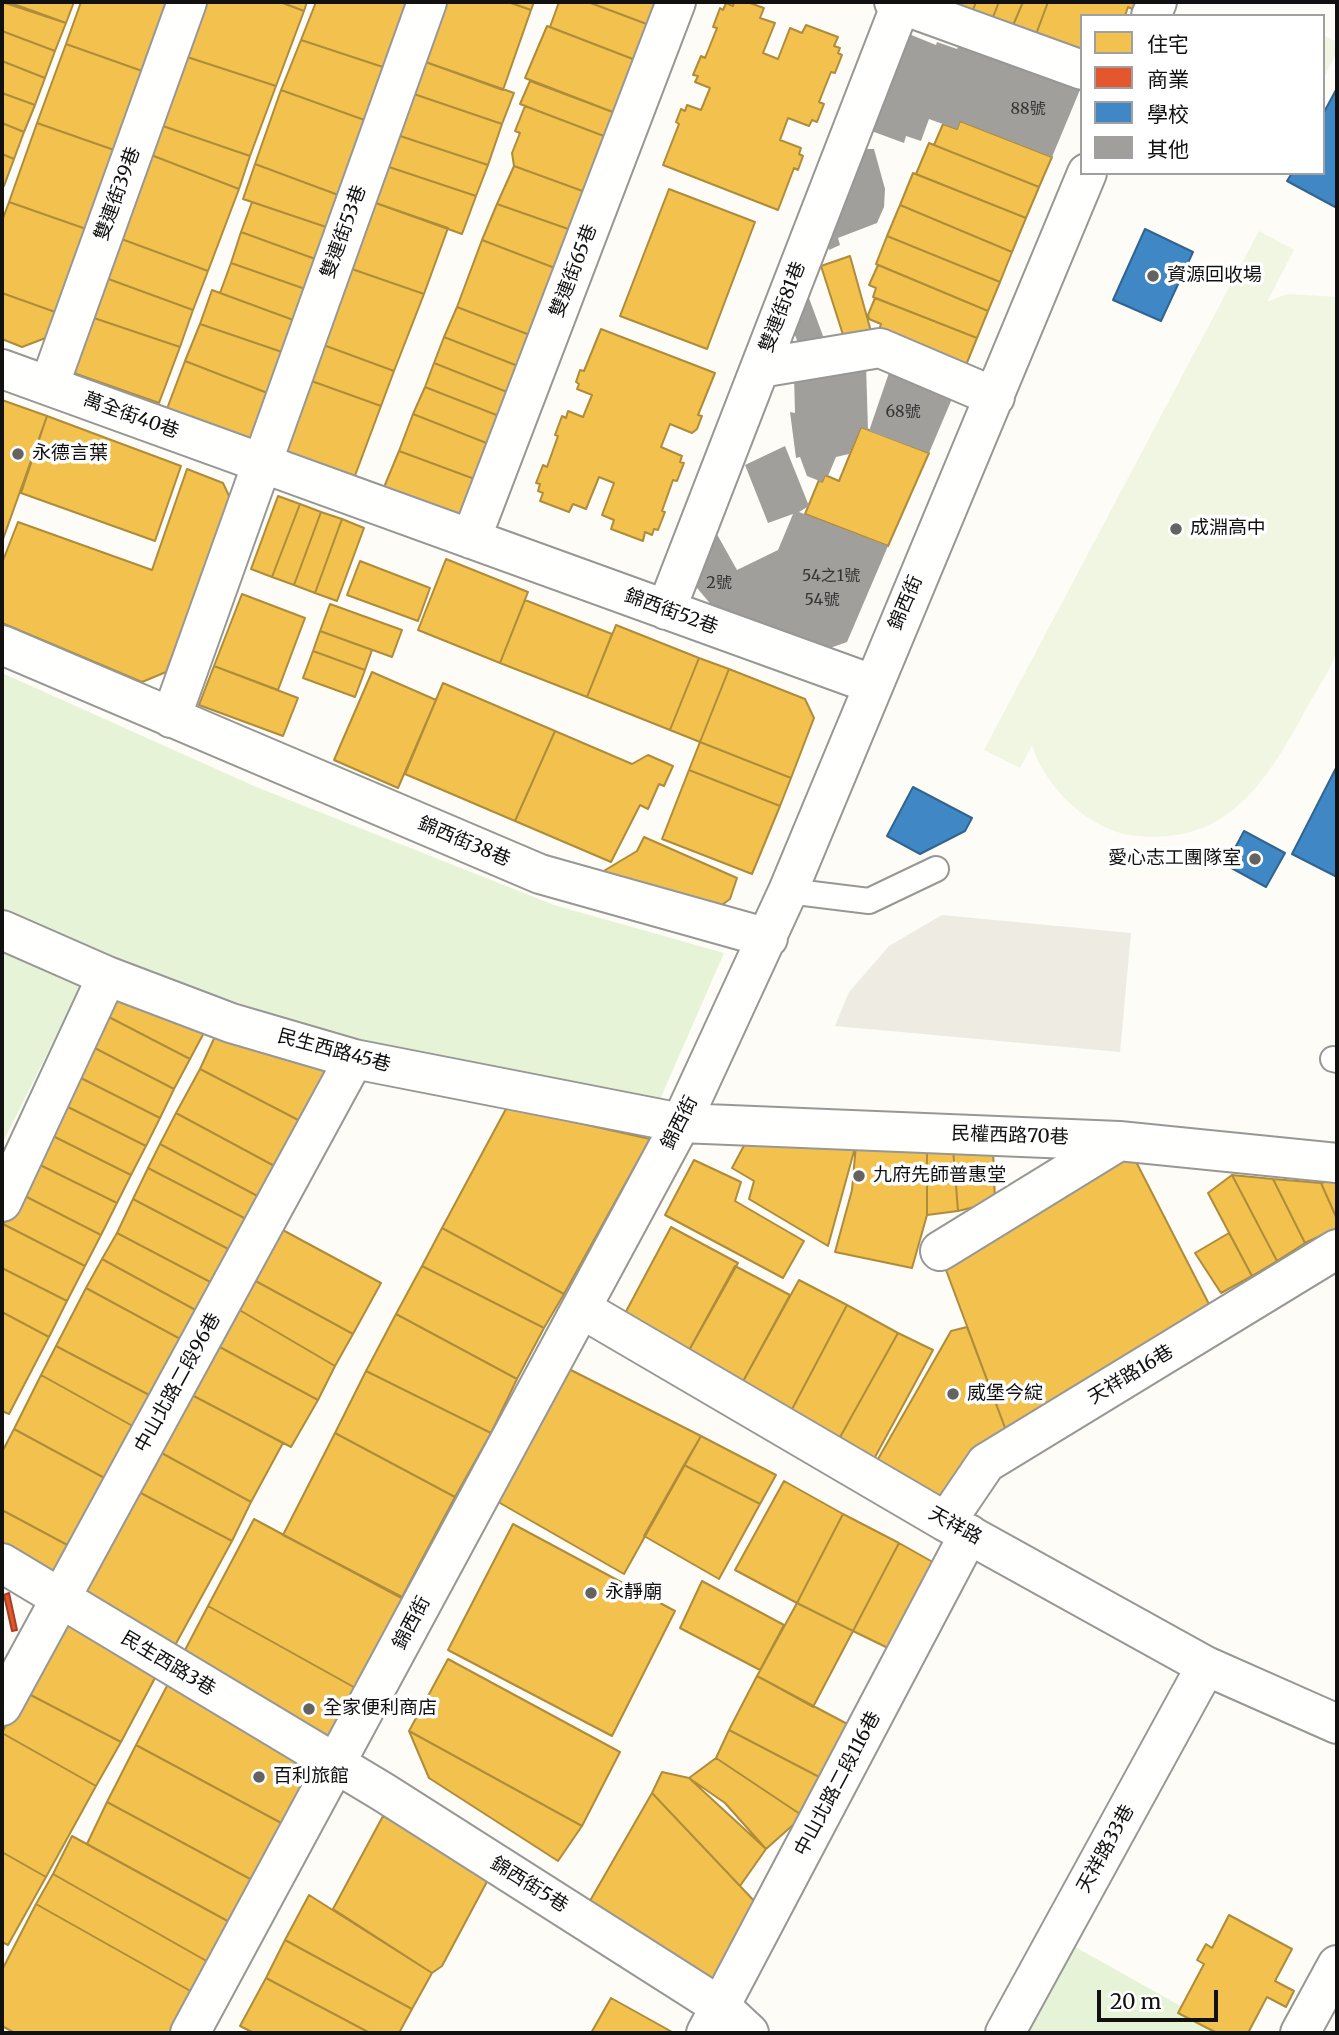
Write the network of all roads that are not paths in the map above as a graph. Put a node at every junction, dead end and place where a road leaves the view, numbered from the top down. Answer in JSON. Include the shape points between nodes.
{"nodes":[{"id":1,"x":187,"y":2,"type":"edge"},
{"id":2,"x":427,"y":2,"type":"edge"},
{"id":3,"x":676,"y":2,"type":"edge"},
{"id":4,"x":897,"y":3,"type":"edge"},
{"id":5,"x":1080,"y":69,"type":"edge"},
{"id":6,"x":1086,"y":175,"type":"edge"},
{"id":7,"x":760,"y":368,"type":"junction"},
{"id":8,"x":2,"y":369,"type":"edge"},
{"id":9,"x":49,"y":386,"type":"junction"},
{"id":10,"x":995,"y":397,"type":"junction"},
{"id":11,"x":261,"y":463,"type":"junction"},
{"id":12,"x":471,"y":540,"type":"junction"},
{"id":13,"x":666,"y":610,"type":"junction"},
{"id":14,"x":2,"y":645,"type":"edge"},
{"id":15,"x":872,"y":684,"type":"junction"},
{"id":16,"x":171,"y":718,"type":"junction"},
{"id":17,"x":936,"y":869,"type":"dead end"},
{"id":18,"x":788,"y":891,"type":"junction"},
{"id":19,"x":2,"y":930,"type":"edge"},
{"id":20,"x":768,"y":938,"type":"junction"},
{"id":21,"x":107,"y":976,"type":"junction"},
{"id":22,"x":354,"y":1059,"type":"junction"},
{"id":23,"x":681,"y":1123,"type":"junction"},
{"id":24,"x":1119,"y":1140,"type":"junction"},
{"id":25,"x":1337,"y":1163,"type":"edge"},
{"id":26,"x":2,"y":1202,"type":"edge"},
{"id":27,"x":1337,"y":1249,"type":"edge"},
{"id":28,"x":940,"y":1251,"type":"dead end"},
{"id":29,"x":582,"y":1309,"type":"junction"},
{"id":30,"x":958,"y":1528,"type":"junction"},
{"id":31,"x":2,"y":1563,"type":"edge"},
{"id":32,"x":60,"y":1599,"type":"junction"},
{"id":33,"x":1206,"y":1666,"type":"junction"},
{"id":34,"x":2,"y":1706,"type":"edge"},
{"id":35,"x":1337,"y":1724,"type":"edge"},
{"id":36,"x":335,"y":1764,"type":"junction"},
{"id":37,"x":1337,"y":1965,"type":"edge"},
{"id":38,"x":714,"y":2020,"type":"edge"},
{"id":39,"x":190,"y":2033,"type":"edge"},
{"id":40,"x":749,"y":2033,"type":"edge"},
{"id":41,"x":1005,"y":2033,"type":"edge"},
{"id":42,"x":1300,"y":2033,"type":"edge"}],
"edges":[{"from":1,"to":9,"type":"street","name":"雙連街39巷"},
{"from":2,"to":11,"type":"street","name":"雙連街53巷"},
{"from":3,"to":12,"type":"street","name":"雙連街65巷"},
{"from":4,"to":5,"type":"street"},
{"from":4,"to":7,"type":"street","name":"雙連街81巷"},
{"from":6,"to":10,"type":"street","name":"錦西街"},
{"from":7,"to":10,"type":"street","via":[[880,348]]},
{"from":7,"to":13,"type":"street","name":"雙連街81巷"},
{"from":8,"to":9,"type":"street","name":"萬全街40巷"},
{"from":9,"to":11,"type":"street","name":"萬全街40巷"},
{"from":10,"to":15,"type":"street","name":"錦西街"},
{"from":11,"to":12,"type":"street","name":"萬全街40巷"},
{"from":11,"to":16,"type":"street"},
{"from":12,"to":13,"type":"street","name":"錦西街52巷"},
{"from":13,"to":15,"type":"street","name":"錦西街52巷"},
{"from":14,"to":16,"type":"street","name":"錦西街38巷"},
{"from":15,"to":18,"type":"street","name":"錦西街"},
{"from":16,"to":20,"type":"street","name":"錦西街38巷","via":[[540,874]]},
{"from":17,"to":18,"type":"lane","via":[[869,901]]},
{"from":18,"to":20,"type":"street","name":"錦西街"},
{"from":19,"to":21,"type":"street","name":"民生西路45巷"},
{"from":20,"to":23,"type":"street","name":"錦西街"},
{"from":21,"to":22,"type":"street","name":"民生西路45巷","via":[[230,1023]]},
{"from":21,"to":26,"type":"street"},
{"from":22,"to":23,"type":"street","name":"民生西路45巷"},
{"from":22,"to":32,"type":"street","name":"中山北路二段96巷"},
{"from":23,"to":24,"type":"street","name":"民權西路70巷"},
{"from":23,"to":29,"type":"street","name":"錦西街"},
{"from":24,"to":25,"type":"street","name":"民權西路70巷"},
{"from":24,"to":28,"type":"street"},
{"from":27,"to":30,"type":"street","name":"天祥路16巷","via":[[986,1463]]},
{"from":29,"to":30,"type":"street","name":"天祥路"},
{"from":29,"to":36,"type":"street","name":"錦西街"},
{"from":30,"to":33,"type":"street","name":"天祥路"},
{"from":30,"to":38,"type":"street","name":"中山北路二段116巷"},
{"from":31,"to":32,"type":"street","name":"民生西路3巷"},
{"from":32,"to":34,"type":"street","name":"中山北路二段96巷"},
{"from":32,"to":36,"type":"street","name":"民生西路3巷"},
{"from":33,"to":35,"type":"street","name":"天祥路"},
{"from":33,"to":41,"type":"street","name":"天祥路33巷"},
{"from":36,"to":38,"type":"street","name":"錦西街5巷"},
{"from":36,"to":39,"type":"street","name":"錦西街"},
{"from":37,"to":42,"type":"street"},
{"from":38,"to":40,"type":"street","name":"錦西街5巷"}]}
